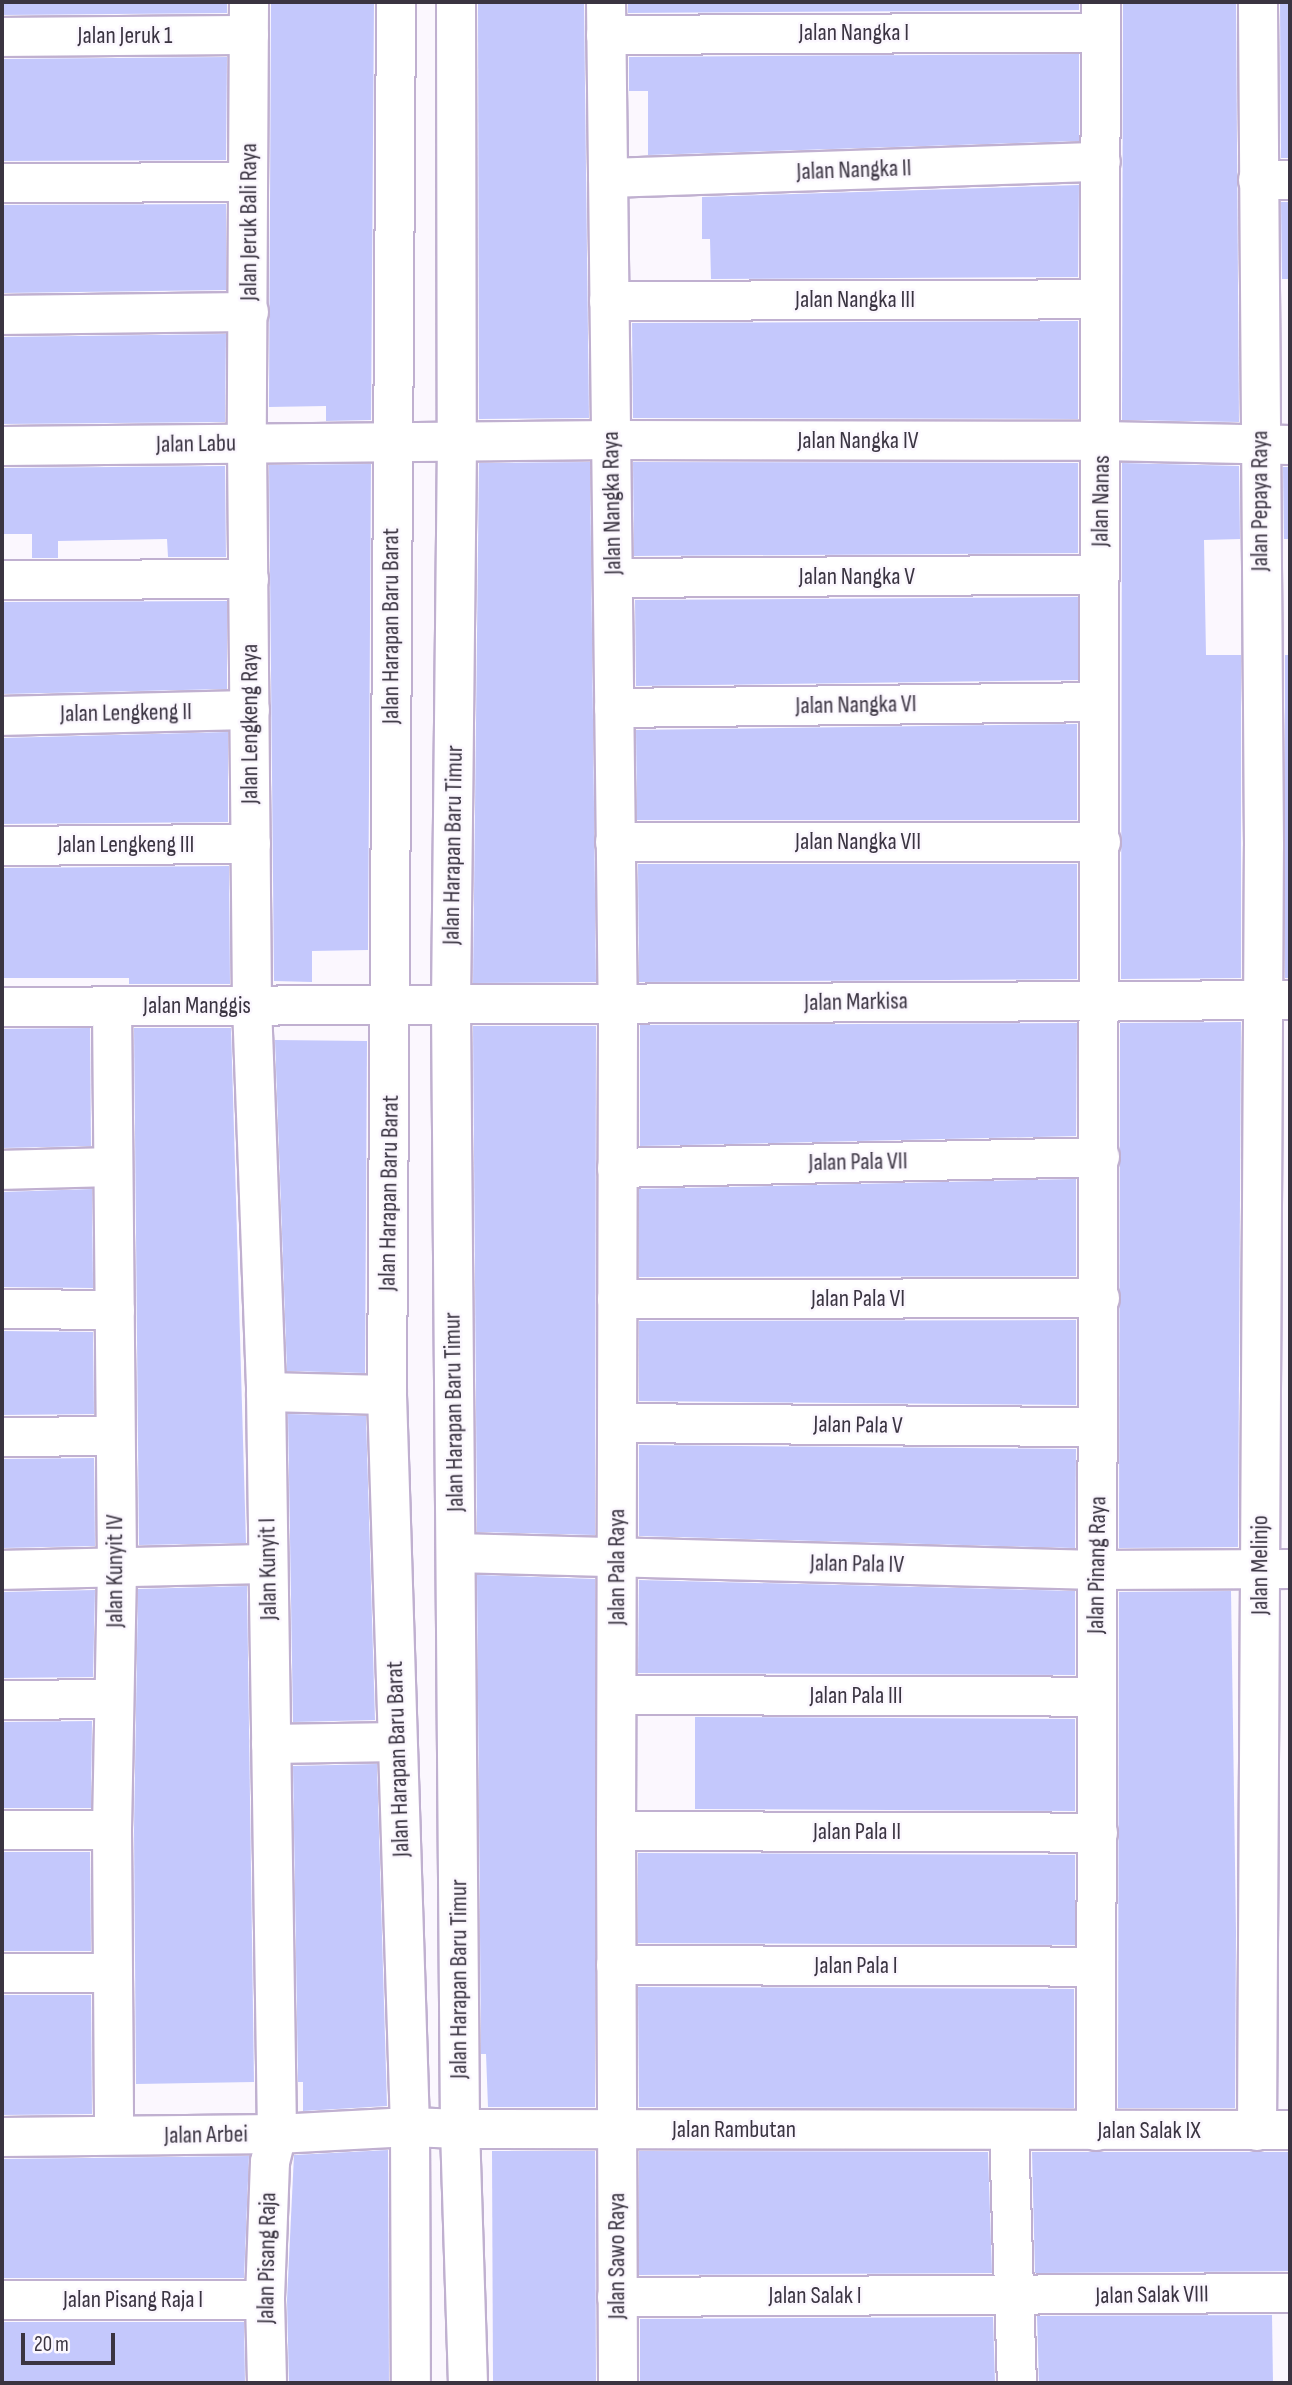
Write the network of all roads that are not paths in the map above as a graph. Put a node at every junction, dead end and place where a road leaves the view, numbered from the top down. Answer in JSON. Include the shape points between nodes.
{"nodes":[{"id":1,"x":396,"y":2,"type":"edge"},
{"id":2,"x":456,"y":2,"type":"edge"},
{"id":3,"x":1101,"y":17,"type":"edge"},
{"id":4,"x":249,"y":18,"type":"edge"},
{"id":5,"x":606,"y":18,"type":"edge"},
{"id":6,"x":1269,"y":25,"type":"edge"},
{"id":7,"x":2,"y":37,"type":"edge"},
{"id":8,"x":1101,"y":162,"type":"junction"},
{"id":9,"x":608,"y":178,"type":"junction"},
{"id":10,"x":1274,"y":180,"type":"edge"},
{"id":11,"x":248,"y":182,"type":"junction"},
{"id":12,"x":2,"y":183,"type":"edge"},
{"id":13,"x":1100,"y":299,"type":"junction"},
{"id":14,"x":610,"y":301,"type":"junction"},
{"id":15,"x":1275,"y":304,"type":"edge"},
{"id":16,"x":249,"y":312,"type":"junction"},
{"id":17,"x":2,"y":315,"type":"edge"},
{"id":18,"x":611,"y":440,"type":"junction"},
{"id":19,"x":457,"y":441,"type":"junction"},
{"id":20,"x":1102,"y":441,"type":"junction"},
{"id":21,"x":391,"y":442,"type":"junction"},
{"id":22,"x":247,"y":443,"type":"junction"},
{"id":23,"x":1275,"y":445,"type":"edge"},
{"id":24,"x":2,"y":446,"type":"edge"},
{"id":25,"x":1275,"y":574,"type":"edge"},
{"id":26,"x":1100,"y":576,"type":"junction"},
{"id":27,"x":613,"y":578,"type":"junction"},
{"id":28,"x":249,"y":579,"type":"junction"},
{"id":29,"x":2,"y":580,"type":"edge"},
{"id":30,"x":1099,"y":702,"type":"junction"},
{"id":31,"x":1275,"y":703,"type":"edge"},
{"id":32,"x":614,"y":708,"type":"junction"},
{"id":33,"x":250,"y":710,"type":"junction"},
{"id":34,"x":2,"y":716,"type":"edge"},
{"id":35,"x":615,"y":842,"type":"junction"},
{"id":36,"x":1101,"y":842,"type":"junction"},
{"id":37,"x":251,"y":844,"type":"junction"},
{"id":38,"x":1277,"y":845,"type":"edge"},
{"id":39,"x":2,"y":846,"type":"edge"},
{"id":40,"x":1100,"y":1000,"type":"junction"},
{"id":41,"x":1276,"y":1000,"type":"edge"},
{"id":42,"x":617,"y":1004,"type":"junction"},
{"id":43,"x":252,"y":1005,"type":"junction"},
{"id":44,"x":392,"y":1005,"type":"junction"},
{"id":45,"x":112,"y":1006,"type":"junction"},
{"id":46,"x":451,"y":1006,"type":"junction"},
{"id":47,"x":2,"y":1007,"type":"edge"},
{"id":48,"x":1100,"y":1157,"type":"junction"},
{"id":49,"x":113,"y":1167,"type":"junction"},
{"id":50,"x":617,"y":1168,"type":"junction"},
{"id":51,"x":2,"y":1170,"type":"edge"},
{"id":52,"x":617,"y":1298,"type":"junction"},
{"id":53,"x":1100,"y":1298,"type":"junction"},
{"id":54,"x":2,"y":1310,"type":"edge"},
{"id":55,"x":115,"y":1310,"type":"junction"},
{"id":56,"x":266,"y":1392,"type":"junction"},
{"id":57,"x":387,"y":1395,"type":"junction"},
{"id":58,"x":618,"y":1423,"type":"junction"},
{"id":59,"x":1098,"y":1427,"type":"junction"},
{"id":60,"x":115,"y":1436,"type":"junction"},
{"id":61,"x":2,"y":1437,"type":"edge"},
{"id":62,"x":456,"y":1553,"type":"junction"},
{"id":63,"x":617,"y":1558,"type":"junction"},
{"id":64,"x":268,"y":1564,"type":"junction"},
{"id":65,"x":117,"y":1569,"type":"junction"},
{"id":66,"x":1275,"y":1569,"type":"edge"},
{"id":67,"x":2,"y":1570,"type":"edge"},
{"id":68,"x":1097,"y":1570,"type":"junction"},
{"id":69,"x":617,"y":1695,"type":"junction"},
{"id":70,"x":1095,"y":1697,"type":"junction"},
{"id":71,"x":113,"y":1699,"type":"junction"},
{"id":72,"x":2,"y":1700,"type":"edge"},
{"id":73,"x":397,"y":1742,"type":"junction"},
{"id":74,"x":271,"y":1744,"type":"junction"},
{"id":75,"x":2,"y":1830,"type":"edge"},
{"id":76,"x":112,"y":1830,"type":"junction"},
{"id":77,"x":616,"y":1831,"type":"junction"},
{"id":78,"x":1098,"y":1833,"type":"junction"},
{"id":79,"x":616,"y":1965,"type":"junction"},
{"id":80,"x":1096,"y":1967,"type":"junction"},
{"id":81,"x":2,"y":1973,"type":"edge"},
{"id":82,"x":113,"y":1973,"type":"junction"},
{"id":83,"x":410,"y":2127,"type":"junction"},
{"id":84,"x":460,"y":2129,"type":"junction"},
{"id":85,"x":617,"y":2129,"type":"junction"},
{"id":86,"x":1009,"y":2131,"type":"junction"},
{"id":87,"x":1096,"y":2131,"type":"junction"},
{"id":88,"x":1274,"y":2131,"type":"edge"},
{"id":89,"x":277,"y":2134,"type":"junction"},
{"id":90,"x":114,"y":2136,"type":"junction"},
{"id":91,"x":2,"y":2137,"type":"edge"},
{"id":92,"x":1290,"y":2293,"type":"edge"},
{"id":93,"x":1014,"y":2296,"type":"junction"},
{"id":94,"x":617,"y":2297,"type":"junction"},
{"id":95,"x":2,"y":2300,"type":"edge"},
{"id":96,"x":265,"y":2300,"type":"junction"},
{"id":97,"x":267,"y":2383,"type":"edge"},
{"id":98,"x":411,"y":2383,"type":"edge"},
{"id":99,"x":468,"y":2383,"type":"edge"},
{"id":100,"x":618,"y":2383,"type":"edge"},
{"id":101,"x":1017,"y":2383,"type":"edge"}],
"edges":[{"from":1,"to":21,"type":"street","name":"Jalan Harapan Baru Barat"},
{"from":2,"to":19,"type":"street"},
{"from":3,"to":5,"type":"street","name":"Jalan Nangka I"},
{"from":3,"to":8,"type":"street","name":"Jalan Nanas"},
{"from":4,"to":7,"type":"street","name":"Jalan Jeruk 1"},
{"from":4,"to":11,"type":"street","name":"Jalan Jeruk Bali Raya"},
{"from":5,"to":9,"type":"street","name":"Jalan Nangka Raya"},
{"from":6,"to":10,"type":"street","name":"Jalan Pepaya Raya"},
{"from":8,"to":9,"type":"street","name":"Jalan Nangka II"},
{"from":8,"to":13,"type":"street","name":"Jalan Nanas"},
{"from":9,"to":14,"type":"street","name":"Jalan Nangka Raya"},
{"from":10,"to":15,"type":"street","name":"Jalan Pepaya Raya"},
{"from":11,"to":12,"type":"street"},
{"from":11,"to":16,"type":"street","name":"Jalan Jeruk Bali Raya"},
{"from":13,"to":14,"type":"street","name":"Jalan Nangka III"},
{"from":13,"to":20,"type":"street","name":"Jalan Nanas"},
{"from":14,"to":18,"type":"street","name":"Jalan Nangka Raya"},
{"from":15,"to":23,"type":"street","name":"Jalan Pepaya Raya"},
{"from":16,"to":17,"type":"street"},
{"from":16,"to":22,"type":"street","name":"Jalan Jeruk Bali Raya"},
{"from":18,"to":19,"type":"street","name":"Jalan Nangka IV"},
{"from":18,"to":20,"type":"street","name":"Jalan Nangka IV"},
{"from":18,"to":27,"type":"street","name":"Jalan Nangka Raya"},
{"from":19,"to":21,"type":"street","name":"Jalan Labu"},
{"from":19,"to":46,"type":"street","name":"Jalan Harapan Baru Timur"},
{"from":20,"to":23,"type":"street","name":"Jalan Nangka IV"},
{"from":20,"to":26,"type":"street","name":"Jalan Nanas"},
{"from":21,"to":22,"type":"street","name":"Jalan Labu"},
{"from":21,"to":44,"type":"street","name":"Jalan Harapan Baru Barat"},
{"from":22,"to":24,"type":"street","name":"Jalan Labu"},
{"from":22,"to":28,"type":"street","name":"Jalan Lengkeng Raya"},
{"from":23,"to":25,"type":"street","name":"Jalan Pepaya Raya"},
{"from":25,"to":31,"type":"street","name":"Jalan Pepaya Raya"},
{"from":26,"to":27,"type":"street","name":"Jalan Nangka V"},
{"from":26,"to":30,"type":"street","name":"Jalan Nanas"},
{"from":27,"to":32,"type":"street","name":"Jalan Nangka Raya"},
{"from":28,"to":29,"type":"street"},
{"from":28,"to":33,"type":"street","name":"Jalan Lengkeng Raya"},
{"from":30,"to":32,"type":"street","name":"Jalan Nangka VI"},
{"from":30,"to":36,"type":"street","name":"Jalan Nanas"},
{"from":31,"to":38,"type":"street","name":"Jalan Pepaya Raya"},
{"from":32,"to":35,"type":"street","name":"Jalan Nangka Raya"},
{"from":33,"to":34,"type":"street","name":"Jalan Lengkeng II"},
{"from":33,"to":37,"type":"street","name":"Jalan Lengkeng Raya"},
{"from":35,"to":36,"type":"street","name":"Jalan Nangka VII"},
{"from":35,"to":42,"type":"street","name":"Jalan Nangka Raya"},
{"from":36,"to":40,"type":"street","name":"Jalan Nanas"},
{"from":37,"to":39,"type":"street","name":"Jalan Lengkeng III"},
{"from":37,"to":43,"type":"street","name":"Jalan Lengkeng Raya"},
{"from":38,"to":41,"type":"street","name":"Jalan Pepaya Raya"},
{"from":40,"to":41,"type":"street","name":"Jalan Markisa"},
{"from":40,"to":42,"type":"street","name":"Jalan Markisa"},
{"from":40,"to":48,"type":"street","name":"Jalan Pinang Raya"},
{"from":41,"to":66,"type":"street","name":"Jalan Melinjo"},
{"from":42,"to":46,"type":"street","name":"Jalan Markisa"},
{"from":42,"to":50,"type":"street","name":"Jalan Pala Raya"},
{"from":43,"to":44,"type":"street","name":"Jalan Manggis"},
{"from":43,"to":45,"type":"street","name":"Jalan Manggis"},
{"from":43,"to":56,"type":"street","name":"Jalan Kunyit I"},
{"from":44,"to":46,"type":"street","name":"Jalan Manggis"},
{"from":44,"to":57,"type":"street","name":"Jalan Harapan Baru Barat"},
{"from":45,"to":47,"type":"street","name":"Jalan Manggis"},
{"from":45,"to":49,"type":"street","name":"Jalan Kunyit IV"},
{"from":46,"to":62,"type":"street","name":"Jalan Harapan Baru Timur"},
{"from":48,"to":50,"type":"street","name":"Jalan Pala VII"},
{"from":48,"to":53,"type":"street","name":"Jalan Pinang Raya"},
{"from":49,"to":51,"type":"street"},
{"from":49,"to":55,"type":"street","name":"Jalan Kunyit IV"},
{"from":50,"to":52,"type":"street","name":"Jalan Pala Raya"},
{"from":52,"to":53,"type":"street","name":"Jalan Pala VI"},
{"from":52,"to":58,"type":"street","name":"Jalan Pala Raya"},
{"from":53,"to":59,"type":"street","name":"Jalan Pinang Raya"},
{"from":54,"to":55,"type":"street"},
{"from":55,"to":60,"type":"street","name":"Jalan Kunyit IV"},
{"from":56,"to":57,"type":"street"},
{"from":56,"to":64,"type":"street","name":"Jalan Kunyit I"},
{"from":57,"to":73,"type":"street","name":"Jalan Harapan Baru Barat"},
{"from":58,"to":59,"type":"street","name":"Jalan Pala V"},
{"from":58,"to":63,"type":"street","name":"Jalan Pala Raya"},
{"from":59,"to":68,"type":"street","name":"Jalan Pinang Raya"},
{"from":60,"to":61,"type":"street"},
{"from":60,"to":65,"type":"street","name":"Jalan Kunyit IV"},
{"from":62,"to":63,"type":"street","name":"Jalan Pala IV"},
{"from":62,"to":84,"type":"street","name":"Jalan Harapan Baru Timur"},
{"from":63,"to":68,"type":"street","name":"Jalan Pala IV"},
{"from":63,"to":69,"type":"street","name":"Jalan Pala Raya"},
{"from":64,"to":65,"type":"street"},
{"from":64,"to":74,"type":"street","name":"Jalan Kunyit I"},
{"from":65,"to":67,"type":"street"},
{"from":65,"to":71,"type":"street","name":"Jalan Kunyit IV"},
{"from":66,"to":68,"type":"street","name":"Jalan Pala IV"},
{"from":66,"to":88,"type":"street","name":"Jalan Melinjo"},
{"from":68,"to":70,"type":"street","name":"Jalan Pinang Raya"},
{"from":69,"to":70,"type":"street","name":"Jalan Pala III"},
{"from":69,"to":77,"type":"street","name":"Jalan Pala Raya"},
{"from":70,"to":78,"type":"street","name":"Jalan Pinang Raya"},
{"from":71,"to":72,"type":"street"},
{"from":71,"to":76,"type":"street","name":"Jalan Kunyit IV"},
{"from":73,"to":74,"type":"street"},
{"from":73,"to":83,"type":"street","name":"Jalan Harapan Baru Barat"},
{"from":74,"to":89,"type":"street","name":"Jalan Kunyit I"},
{"from":75,"to":76,"type":"street"},
{"from":76,"to":82,"type":"street","name":"Jalan Kunyit IV"},
{"from":77,"to":78,"type":"street","name":"Jalan Pala II"},
{"from":77,"to":79,"type":"street","name":"Jalan Pala Raya"},
{"from":78,"to":80,"type":"street","name":"Jalan Pinang Raya"},
{"from":79,"to":80,"type":"street","name":"Jalan Pala I"},
{"from":79,"to":85,"type":"street","name":"Jalan Pala Raya"},
{"from":80,"to":87,"type":"street","name":"Jalan Pinang Raya"},
{"from":81,"to":82,"type":"street"},
{"from":82,"to":90,"type":"street","name":"Jalan Kunyit IV"},
{"from":83,"to":84,"type":"street","name":"Jalan Arbei"},
{"from":83,"to":89,"type":"street","name":"Jalan Arbei"},
{"from":83,"to":98,"type":"street","name":"Jalan Harapan Baru Barat"},
{"from":84,"to":85,"type":"street","name":"Jalan Rambutan"},
{"from":84,"to":99,"type":"street","name":"Jalan Harapan Baru Timur"},
{"from":85,"to":86,"type":"street","name":"Jalan Rambutan"},
{"from":85,"to":94,"type":"street","name":"Jalan Sawo Raya"},
{"from":86,"to":87,"type":"street","name":"Jalan Salak IX"},
{"from":86,"to":93,"type":"street"},
{"from":87,"to":88,"type":"street","name":"Jalan Salak IX"},
{"from":89,"to":90,"type":"street","name":"Jalan Arbei"},
{"from":89,"to":96,"type":"street","name":"Jalan Pisang Raja","via":[[270,2162]]},
{"from":90,"to":91,"type":"street","name":"Jalan Arbei"},
{"from":92,"to":93,"type":"street","name":"Jalan Salak VIII"},
{"from":93,"to":94,"type":"street","name":"Jalan Salak I"},
{"from":93,"to":101,"type":"street"},
{"from":94,"to":100,"type":"street","name":"Jalan Sawo Raya"},
{"from":95,"to":96,"type":"street","name":"Jalan Pisang Raja I"},
{"from":96,"to":97,"type":"street","name":"Jalan Pisang Raja"}]}
